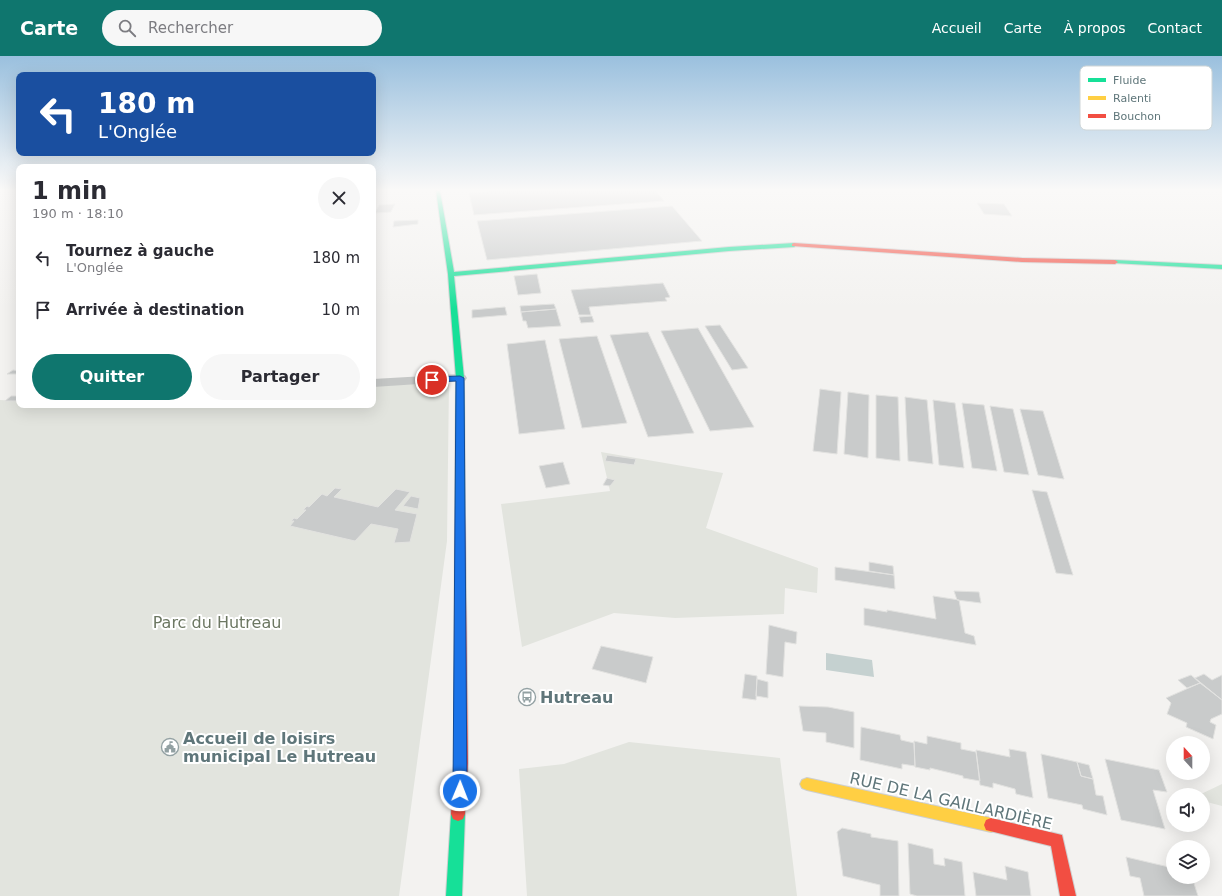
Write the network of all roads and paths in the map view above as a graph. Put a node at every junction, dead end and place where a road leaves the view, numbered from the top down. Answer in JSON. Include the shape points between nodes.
{"nodes":[{"id":1,"x":444,"y":230,"type":"edge"},
{"id":2,"x":1222,"y":267,"type":"edge"},
{"id":3,"x":451,"y":274,"type":"junction"},
{"id":4,"x":460,"y":378,"type":"junction"},
{"id":5,"x":376,"y":383,"type":"edge"},
{"id":6,"x":807,"y":784,"type":"dead end"},
{"id":7,"x":454,"y":896,"type":"edge"},
{"id":8,"x":1068,"y":896,"type":"edge"}],
"edges":[{"from":1,"to":3,"type":"street"},
{"from":2,"to":3,"type":"street","via":[[1022,260],[783,245]]},
{"from":3,"to":4,"type":"street"},
{"from":4,"to":5,"type":"street"},
{"from":4,"to":7,"type":"street","via":[[461,763]]},
{"from":6,"to":8,"type":"street","name":"RUE DE LA GAILLARDIÈRE","via":[[1057,840]]}]}
